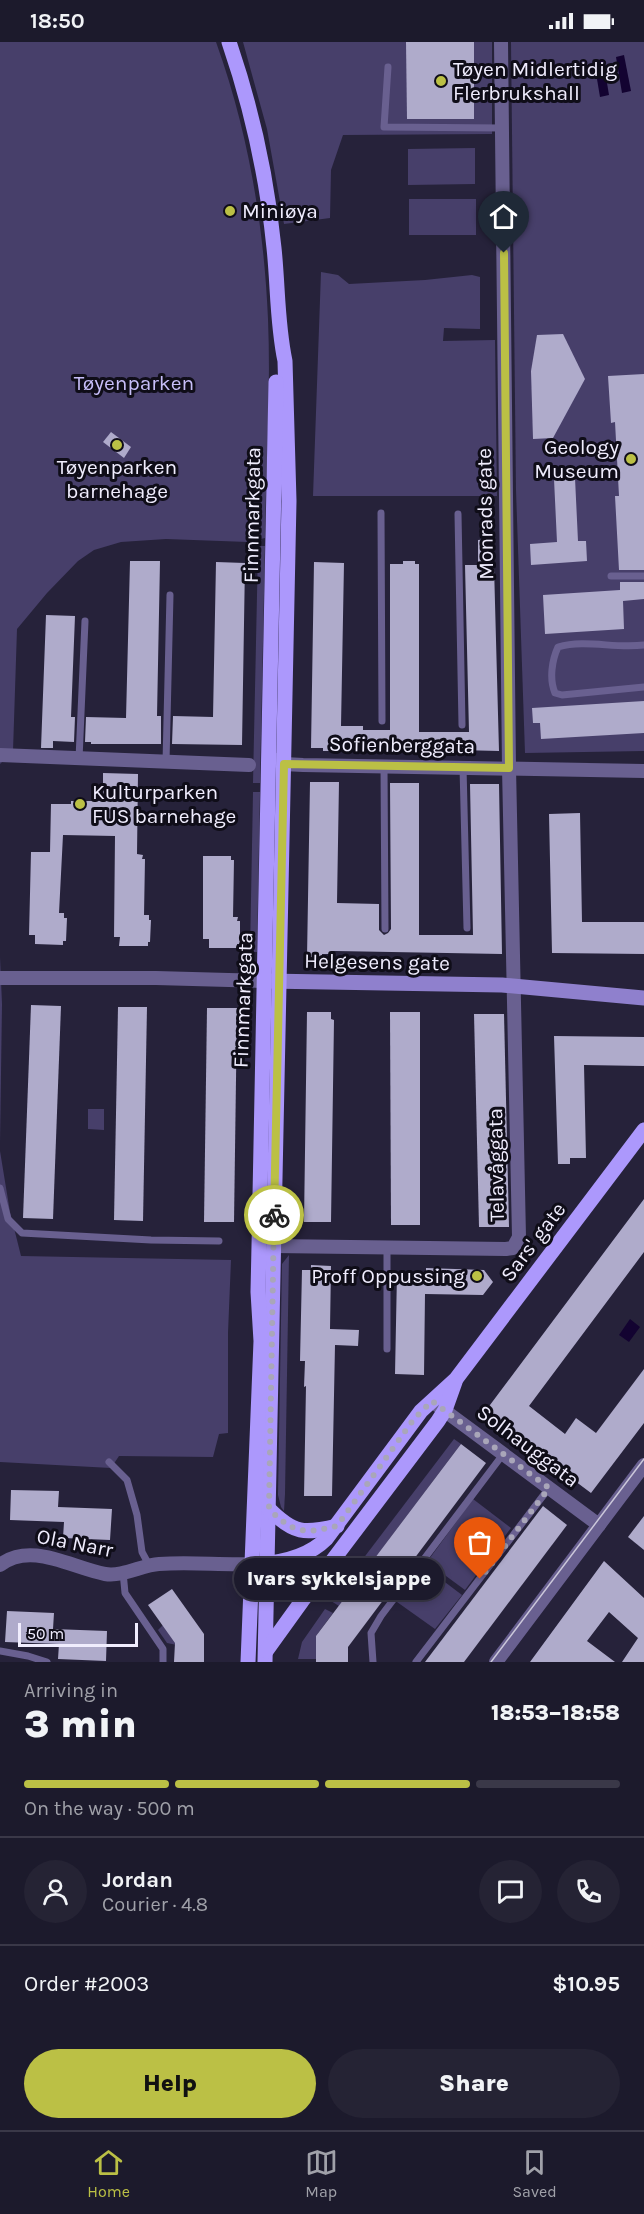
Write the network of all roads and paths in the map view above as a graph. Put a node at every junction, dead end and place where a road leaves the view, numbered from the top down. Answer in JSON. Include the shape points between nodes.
{"nodes":[{"id":1,"x":229,"y":42,"type":"edge"},
{"id":2,"x":501,"y":42,"type":"edge"},
{"id":3,"x":388,"y":67,"type":"dead end"},
{"id":4,"x":501,"y":128,"type":"junction"},
{"id":5,"x":280,"y":340,"type":"junction"},
{"id":6,"x":381,"y":513,"type":"dead end"},
{"id":7,"x":458,"y":514,"type":"dead end"},
{"id":8,"x":611,"y":576,"type":"dead end"},
{"id":9,"x":644,"y":576,"type":"edge"},
{"id":10,"x":170,"y":595,"type":"dead end"},
{"id":11,"x":86,"y":621,"type":"dead end"},
{"id":12,"x":644,"y":645,"type":"edge"},
{"id":13,"x":644,"y":687,"type":"edge"},
{"id":14,"x":382,"y":721,"type":"dead end"},
{"id":15,"x":462,"y":725,"type":"dead end"},
{"id":16,"x":0,"y":755,"type":"edge"},
{"id":17,"x":269,"y":755,"type":"junction"},
{"id":18,"x":79,"y":759,"type":"junction"},
{"id":19,"x":166,"y":762,"type":"junction"},
{"id":20,"x":284,"y":764,"type":"junction"},
{"id":21,"x":249,"y":765,"type":"dead end"},
{"id":22,"x":384,"y":766,"type":"junction"},
{"id":23,"x":462,"y":767,"type":"junction"},
{"id":24,"x":509,"y":768,"type":"junction"},
{"id":25,"x":644,"y":771,"type":"edge"},
{"id":26,"x":467,"y":928,"type":"dead end"},
{"id":27,"x":385,"y":929,"type":"dead end"},
{"id":28,"x":0,"y":978,"type":"edge"},
{"id":29,"x":272,"y":981,"type":"junction"},
{"id":30,"x":514,"y":986,"type":"junction"},
{"id":31,"x":644,"y":998,"type":"edge"},
{"id":32,"x":644,"y":1130,"type":"edge"},
{"id":33,"x":0,"y":1188,"type":"edge"},
{"id":34,"x":219,"y":1241,"type":"dead end"},
{"id":35,"x":274,"y":1246,"type":"junction"},
{"id":36,"x":387,"y":1248,"type":"junction"},
{"id":37,"x":387,"y":1349,"type":"dead end"},
{"id":38,"x":456,"y":1379,"type":"junction"},
{"id":39,"x":432,"y":1401,"type":"junction"},
{"id":40,"x":445,"y":1410,"type":"junction"},
{"id":41,"x":504,"y":1454,"type":"junction"},
{"id":42,"x":109,"y":1462,"type":"dead end"},
{"id":43,"x":644,"y":1465,"type":"edge"},
{"id":44,"x":549,"y":1488,"type":"junction"},
{"id":45,"x":269,"y":1509,"type":"junction"},
{"id":46,"x":599,"y":1525,"type":"junction"},
{"id":47,"x":337,"y":1526,"type":"junction"},
{"id":48,"x":268,"y":1563,"type":"junction"},
{"id":49,"x":251,"y":1564,"type":"junction"},
{"id":50,"x":0,"y":1565,"type":"edge"},
{"id":51,"x":149,"y":1565,"type":"junction"},
{"id":52,"x":123,"y":1572,"type":"junction"},
{"id":53,"x":0,"y":1651,"type":"edge"},
{"id":54,"x":266,"y":1657,"type":"edge"},
{"id":55,"x":47,"y":1662,"type":"edge"},
{"id":56,"x":163,"y":1662,"type":"edge"},
{"id":57,"x":248,"y":1662,"type":"edge"},
{"id":58,"x":373,"y":1662,"type":"edge"},
{"id":59,"x":416,"y":1662,"type":"edge"},
{"id":60,"x":496,"y":1662,"type":"edge"}],
"edges":[{"from":1,"to":5,"type":"main road","name":"Finnmarkgata","via":[[248,103],[269,204]]},
{"from":2,"to":4,"type":"street","name":"Monrads gate"},
{"from":3,"to":4,"type":"lane","via":[[384,127]]},
{"from":4,"to":24,"type":"street","name":"Monrads gate"},
{"from":5,"to":17,"type":"main road","name":"Finnmarkgata","via":[[276,362]]},
{"from":5,"to":20,"type":"main road","name":"Finnmarkgata","via":[[285,361],[289,501]]},
{"from":6,"to":14,"type":"lane"},
{"from":7,"to":15,"type":"lane"},
{"from":8,"to":9,"type":"lane"},
{"from":10,"to":19,"type":"lane"},
{"from":11,"to":18,"type":"lane"},
{"from":12,"to":13,"type":"lane","via":[[558,647],[552,685],[555,693],[562,695]]},
{"from":16,"to":18,"type":"street"},
{"from":17,"to":20,"type":"street","name":"Sofienberggata"},
{"from":17,"to":29,"type":"main road","name":"Finnmarkgata"},
{"from":18,"to":19,"type":"street"},
{"from":19,"to":21,"type":"street"},
{"from":20,"to":22,"type":"street","name":"Sofienberggata"},
{"from":20,"to":29,"type":"main road","name":"Finnmarkgata"},
{"from":22,"to":23,"type":"street","name":"Sofienberggata"},
{"from":22,"to":27,"type":"lane"},
{"from":23,"to":24,"type":"street","name":"Sofienberggata"},
{"from":23,"to":26,"type":"lane"},
{"from":24,"to":25,"type":"street","name":"Sofienberggata"},
{"from":24,"to":30,"type":"street","name":"Monrads gate"},
{"from":28,"to":29,"type":"street","name":"Helgesens gate"},
{"from":29,"to":30,"type":"street","name":"Helgesens gate"},
{"from":29,"to":35,"type":"main road","name":"Finnmarkgata"},
{"from":29,"to":49,"type":"main road","name":"Finnmarkgata","via":[[258,1292],[258,1455]]},
{"from":30,"to":31,"type":"street","name":"Helgesens gate"},
{"from":30,"to":36,"type":"street","name":"Telavåggata","via":[[519,1237],[516,1244],[506,1249]]},
{"from":32,"to":38,"type":"main road","name":"Sars' gate"},
{"from":33,"to":34,"type":"lane","via":[[8,1219],[22,1233]]},
{"from":35,"to":36,"type":"street","name":"Telavåggata"},
{"from":35,"to":45,"type":"main road","name":"Finnmarkgata"},
{"from":36,"to":37,"type":"lane"},
{"from":38,"to":39,"type":"main road","name":"Sars' gate"},
{"from":38,"to":40,"type":"main road","name":"Sars' gate"},
{"from":39,"to":40,"type":"street","name":"Solhauggata"},
{"from":39,"to":47,"type":"main road","name":"Sars' gate","via":[[414,1419]]},
{"from":40,"to":41,"type":"street","name":"Solhauggata"},
{"from":40,"to":54,"type":"main road","name":"Sars' gate","via":[[302,1600]]},
{"from":41,"to":44,"type":"street","name":"Solhauggata"},
{"from":41,"to":58,"type":"lane","via":[[381,1616],[371,1633]]},
{"from":42,"to":51,"type":"lane","via":[[127,1480],[142,1552]]},
{"from":43,"to":46,"type":"street"},
{"from":44,"to":46,"type":"street","name":"Solhauggata"},
{"from":44,"to":59,"type":"lane"},
{"from":45,"to":47,"type":"main road","via":[[286,1525],[302,1532]]},
{"from":45,"to":48,"type":"main road","name":"Finnmarkgata"},
{"from":46,"to":60,"type":"street"},
{"from":47,"to":48,"type":"main road","name":"Sars' gate","via":[[312,1551]]},
{"from":48,"to":49,"type":"main road","name":"Sars' gate"},
{"from":48,"to":54,"type":"main road","name":"Finnmarkgata"},
{"from":49,"to":51,"type":"street","name":"Ola Narr"},
{"from":49,"to":57,"type":"main road","name":"Finnmarkgata"},
{"from":50,"to":52,"type":"street","name":"Ola Narr","via":[[20,1555],[38,1556],[108,1575]]},
{"from":51,"to":52,"type":"street","name":"Ola Narr"},
{"from":52,"to":56,"type":"lane","via":[[125,1593],[163,1649]]},
{"from":53,"to":55,"type":"lane"}]}
